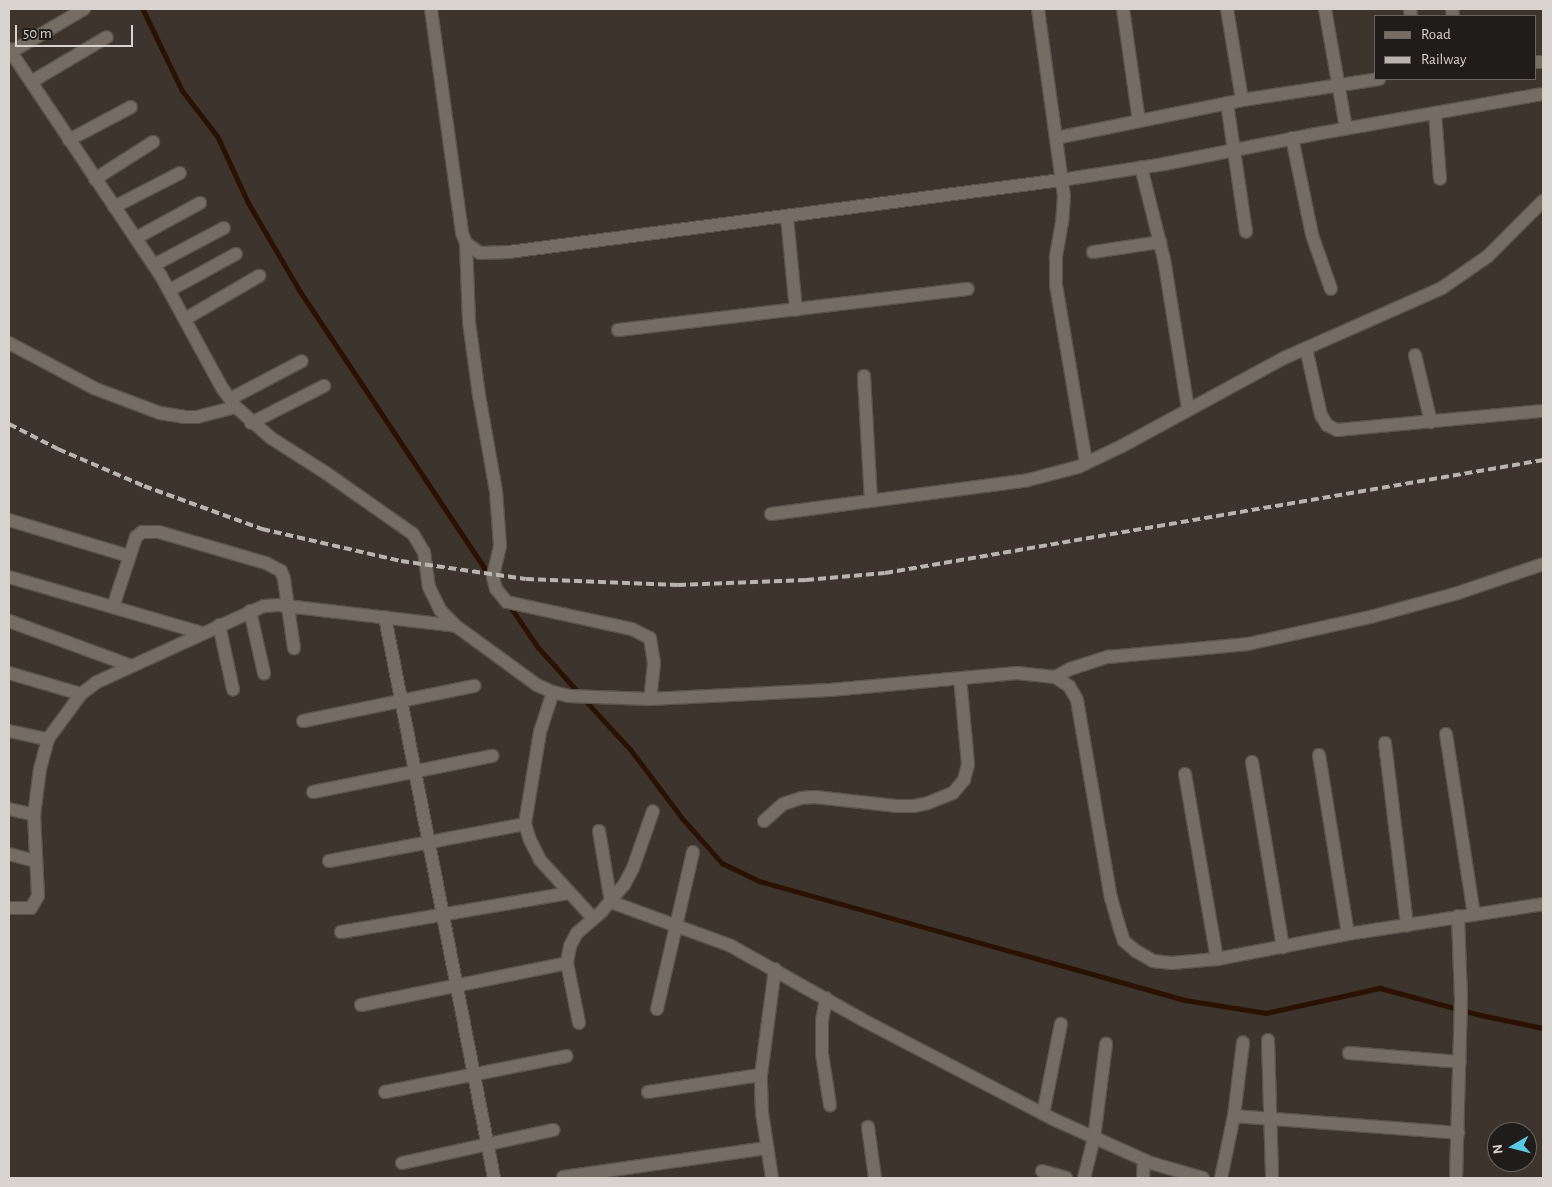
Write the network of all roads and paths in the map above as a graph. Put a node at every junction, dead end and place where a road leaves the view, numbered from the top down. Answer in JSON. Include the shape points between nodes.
{"nodes":[{"id":1,"x":84,"y":9,"type":"edge"},
{"id":2,"x":431,"y":9,"type":"edge"},
{"id":3,"x":1038,"y":9,"type":"edge"},
{"id":4,"x":1123,"y":9,"type":"edge"},
{"id":5,"x":1227,"y":9,"type":"edge"},
{"id":6,"x":1325,"y":9,"type":"edge"},
{"id":7,"x":106,"y":37,"type":"dead end"},
{"id":8,"x":10,"y":50,"type":"edge"},
{"id":9,"x":1374,"y":80,"type":"edge"},
{"id":10,"x":31,"y":82,"type":"junction"},
{"id":11,"x":1338,"y":84,"type":"junction"},
{"id":12,"x":1543,"y":94,"type":"edge"},
{"id":13,"x":1242,"y":100,"type":"junction"},
{"id":14,"x":1227,"y":103,"type":"junction"},
{"id":15,"x":131,"y":107,"type":"dead end"},
{"id":16,"x":1435,"y":113,"type":"junction"},
{"id":17,"x":1138,"y":121,"type":"junction"},
{"id":18,"x":1346,"y":128,"type":"junction"},
{"id":19,"x":1056,"y":138,"type":"junction"},
{"id":20,"x":1292,"y":138,"type":"junction"},
{"id":21,"x":69,"y":140,"type":"junction"},
{"id":22,"x":153,"y":142,"type":"dead end"},
{"id":23,"x":1234,"y":149,"type":"junction"},
{"id":24,"x":1141,"y":167,"type":"junction"},
{"id":25,"x":180,"y":173,"type":"dead end"},
{"id":26,"x":95,"y":179,"type":"junction"},
{"id":27,"x":1440,"y":179,"type":"dead end"},
{"id":28,"x":1061,"y":180,"type":"junction"},
{"id":29,"x":1543,"y":201,"type":"edge"},
{"id":30,"x":200,"y":203,"type":"dead end"},
{"id":31,"x":114,"y":207,"type":"junction"},
{"id":32,"x":787,"y":217,"type":"junction"},
{"id":33,"x":224,"y":228,"type":"dead end"},
{"id":34,"x":1246,"y":232,"type":"dead end"},
{"id":35,"x":136,"y":238,"type":"junction"},
{"id":36,"x":1160,"y":242,"type":"junction"},
{"id":37,"x":466,"y":243,"type":"junction"},
{"id":38,"x":1093,"y":252,"type":"dead end"},
{"id":39,"x":236,"y":254,"type":"dead end"},
{"id":40,"x":154,"y":265,"type":"junction"},
{"id":41,"x":259,"y":276,"type":"dead end"},
{"id":42,"x":968,"y":289,"type":"dead end"},
{"id":43,"x":1330,"y":289,"type":"dead end"},
{"id":44,"x":170,"y":290,"type":"junction"},
{"id":45,"x":796,"y":310,"type":"junction"},
{"id":46,"x":185,"y":319,"type":"junction"},
{"id":47,"x":618,"y":330,"type":"dead end"},
{"id":48,"x":9,"y":343,"type":"edge"},
{"id":49,"x":1306,"y":348,"type":"junction"},
{"id":50,"x":1415,"y":354,"type":"dead end"},
{"id":51,"x":302,"y":361,"type":"dead end"},
{"id":52,"x":864,"y":376,"type":"dead end"},
{"id":53,"x":324,"y":386,"type":"dead end"},
{"id":54,"x":233,"y":403,"type":"junction"},
{"id":55,"x":1188,"y":409,"type":"junction"},
{"id":56,"x":1543,"y":411,"type":"edge"},
{"id":57,"x":1431,"y":422,"type":"junction"},
{"id":58,"x":252,"y":423,"type":"junction"},
{"id":59,"x":1086,"y":463,"type":"junction"},
{"id":60,"x":871,"y":501,"type":"junction"},
{"id":61,"x":771,"y":514,"type":"dead end"},
{"id":62,"x":9,"y":520,"type":"edge"},
{"id":63,"x":130,"y":556,"type":"junction"},
{"id":64,"x":1543,"y":564,"type":"edge"},
{"id":65,"x":9,"y":577,"type":"edge"},
{"id":66,"x":288,"y":606,"type":"junction"},
{"id":67,"x":113,"y":607,"type":"junction"},
{"id":68,"x":250,"y":611,"type":"junction"},
{"id":69,"x":385,"y":617,"type":"junction"},
{"id":70,"x":9,"y":621,"type":"edge"},
{"id":71,"x":219,"y":625,"type":"junction"},
{"id":72,"x":456,"y":626,"type":"junction"},
{"id":73,"x":202,"y":633,"type":"junction"},
{"id":74,"x":294,"y":648,"type":"dead end"},
{"id":75,"x":132,"y":666,"type":"junction"},
{"id":76,"x":9,"y":672,"type":"edge"},
{"id":77,"x":264,"y":673,"type":"dead end"},
{"id":78,"x":1055,"y":677,"type":"junction"},
{"id":79,"x":960,"y":678,"type":"junction"},
{"id":80,"x":474,"y":686,"type":"dead end"},
{"id":81,"x":233,"y":689,"type":"dead end"},
{"id":82,"x":553,"y":692,"type":"junction"},
{"id":83,"x":81,"y":694,"type":"junction"},
{"id":84,"x":650,"y":699,"type":"junction"},
{"id":85,"x":401,"y":701,"type":"junction"},
{"id":86,"x":303,"y":720,"type":"dead end"},
{"id":87,"x":9,"y":731,"type":"edge"},
{"id":88,"x":1446,"y":734,"type":"dead end"},
{"id":89,"x":48,"y":739,"type":"junction"},
{"id":90,"x":1384,"y":742,"type":"dead end"},
{"id":91,"x":1319,"y":755,"type":"dead end"},
{"id":92,"x":492,"y":756,"type":"dead end"},
{"id":93,"x":1252,"y":762,"type":"dead end"},
{"id":94,"x":415,"y":772,"type":"junction"},
{"id":95,"x":1185,"y":774,"type":"dead end"},
{"id":96,"x":313,"y":792,"type":"dead end"},
{"id":97,"x":9,"y":809,"type":"edge"},
{"id":98,"x":654,"y":811,"type":"dead end"},
{"id":99,"x":34,"y":815,"type":"junction"},
{"id":100,"x":764,"y":821,"type":"dead end"},
{"id":101,"x":525,"y":824,"type":"junction"},
{"id":102,"x":599,"y":831,"type":"dead end"},
{"id":103,"x":428,"y":842,"type":"junction"},
{"id":104,"x":693,"y":852,"type":"dead end"},
{"id":105,"x":9,"y":854,"type":"edge"},
{"id":106,"x":36,"y":861,"type":"junction"},
{"id":107,"x":329,"y":861,"type":"dead end"},
{"id":108,"x":570,"y":893,"type":"junction"},
{"id":109,"x":611,"y":902,"type":"junction"},
{"id":110,"x":1543,"y":904,"type":"edge"},
{"id":111,"x":9,"y":908,"type":"edge"},
{"id":112,"x":442,"y":914,"type":"junction"},
{"id":113,"x":1474,"y":914,"type":"junction"},
{"id":114,"x":1458,"y":916,"type":"junction"},
{"id":115,"x":593,"y":918,"type":"junction"},
{"id":116,"x":676,"y":924,"type":"junction"},
{"id":117,"x":1407,"y":926,"type":"junction"},
{"id":118,"x":341,"y":932,"type":"dead end"},
{"id":119,"x":1348,"y":934,"type":"junction"},
{"id":120,"x":1283,"y":946,"type":"junction"},
{"id":121,"x":1217,"y":959,"type":"junction"},
{"id":122,"x":567,"y":963,"type":"junction"},
{"id":123,"x":775,"y":969,"type":"junction"},
{"id":124,"x":456,"y":985,"type":"junction"},
{"id":125,"x":826,"y":998,"type":"junction"},
{"id":126,"x":361,"y":1004,"type":"dead end"},
{"id":127,"x":657,"y":1009,"type":"dead end"},
{"id":128,"x":579,"y":1023,"type":"dead end"},
{"id":129,"x":1061,"y":1024,"type":"dead end"},
{"id":130,"x":1268,"y":1040,"type":"dead end"},
{"id":131,"x":1243,"y":1043,"type":"dead end"},
{"id":132,"x":1106,"y":1044,"type":"dead end"},
{"id":133,"x":1349,"y":1053,"type":"dead end"},
{"id":134,"x":566,"y":1056,"type":"dead end"},
{"id":135,"x":1460,"y":1062,"type":"junction"},
{"id":136,"x":474,"y":1075,"type":"junction"},
{"id":137,"x":761,"y":1075,"type":"junction"},
{"id":138,"x":385,"y":1092,"type":"dead end"},
{"id":139,"x":648,"y":1092,"type":"dead end"},
{"id":140,"x":830,"y":1105,"type":"dead end"},
{"id":141,"x":1043,"y":1114,"type":"junction"},
{"id":142,"x":1234,"y":1116,"type":"junction"},
{"id":143,"x":1270,"y":1118,"type":"junction"},
{"id":144,"x":868,"y":1127,"type":"dead end"},
{"id":145,"x":553,"y":1130,"type":"dead end"},
{"id":146,"x":1458,"y":1133,"type":"junction"},
{"id":147,"x":1094,"y":1138,"type":"junction"},
{"id":148,"x":487,"y":1144,"type":"junction"},
{"id":149,"x":767,"y":1148,"type":"junction"},
{"id":150,"x":1144,"y":1160,"type":"junction"},
{"id":151,"x":402,"y":1163,"type":"dead end"},
{"id":152,"x":1042,"y":1171,"type":"dead end"},
{"id":153,"x":563,"y":1177,"type":"edge"},
{"id":154,"x":494,"y":1178,"type":"edge"},
{"id":155,"x":772,"y":1178,"type":"edge"},
{"id":156,"x":876,"y":1178,"type":"edge"},
{"id":157,"x":1066,"y":1178,"type":"edge"},
{"id":158,"x":1084,"y":1178,"type":"edge"},
{"id":159,"x":1143,"y":1178,"type":"edge"},
{"id":160,"x":1204,"y":1178,"type":"edge"},
{"id":161,"x":1221,"y":1178,"type":"edge"},
{"id":162,"x":1272,"y":1178,"type":"edge"},
{"id":163,"x":1456,"y":1178,"type":"edge"}],
"edges":[{"from":1,"to":8,"type":"street"},
{"from":2,"to":37,"type":"street"},
{"from":3,"to":19,"type":"street"},
{"from":4,"to":17,"type":"street"},
{"from":5,"to":13,"type":"street"},
{"from":6,"to":11,"type":"street"},
{"from":7,"to":10,"type":"street"},
{"from":8,"to":10,"type":"street"},
{"from":9,"to":11,"type":"street"},
{"from":10,"to":21,"type":"street"},
{"from":11,"to":13,"type":"street"},
{"from":11,"to":18,"type":"street"},
{"from":12,"to":16,"type":"street"},
{"from":13,"to":14,"type":"street"},
{"from":14,"to":17,"type":"street"},
{"from":14,"to":23,"type":"street"},
{"from":15,"to":21,"type":"street"},
{"from":16,"to":18,"type":"street"},
{"from":16,"to":27,"type":"street"},
{"from":17,"to":19,"type":"street"},
{"from":18,"to":20,"type":"street"},
{"from":19,"to":28,"type":"street"},
{"from":20,"to":23,"type":"street"},
{"from":20,"to":43,"type":"street","via":[[1310,228]]},
{"from":21,"to":26,"type":"street"},
{"from":22,"to":26,"type":"street"},
{"from":23,"to":24,"type":"street"},
{"from":23,"to":34,"type":"street"},
{"from":24,"to":28,"type":"street"},
{"from":24,"to":36,"type":"street"},
{"from":25,"to":31,"type":"street"},
{"from":26,"to":31,"type":"street"},
{"from":28,"to":32,"type":"street"},
{"from":28,"to":59,"type":"street","via":[[1064,209],[1054,271]]},
{"from":29,"to":49,"type":"street","via":[[1488,256],[1442,288]]},
{"from":30,"to":35,"type":"street"},
{"from":31,"to":35,"type":"street"},
{"from":32,"to":37,"type":"street","via":[[509,252],[480,253]]},
{"from":32,"to":45,"type":"street"},
{"from":33,"to":40,"type":"street"},
{"from":35,"to":40,"type":"street"},
{"from":36,"to":38,"type":"street"},
{"from":36,"to":55,"type":"street"},
{"from":37,"to":84,"type":"street","via":[[469,322],[496,491],[500,546],[493,577],[496,589],[507,602],[632,629],[650,638],[654,663]]},
{"from":39,"to":44,"type":"street"},
{"from":40,"to":44,"type":"street"},
{"from":41,"to":46,"type":"street"},
{"from":42,"to":45,"type":"street"},
{"from":44,"to":46,"type":"street"},
{"from":45,"to":47,"type":"street"},
{"from":46,"to":54,"type":"street"},
{"from":48,"to":54,"type":"street","via":[[87,385],[160,413],[198,417]]},
{"from":49,"to":55,"type":"street"},
{"from":49,"to":57,"type":"street","via":[[1318,407],[1331,428],[1350,430]]},
{"from":50,"to":57,"type":"street"},
{"from":51,"to":54,"type":"street"},
{"from":52,"to":60,"type":"street"},
{"from":53,"to":58,"type":"street"},
{"from":54,"to":58,"type":"street"},
{"from":55,"to":59,"type":"street"},
{"from":56,"to":57,"type":"street"},
{"from":58,"to":72,"type":"street","via":[[413,534],[424,552],[432,597]]},
{"from":59,"to":60,"type":"street","via":[[1054,475],[1028,480]]},
{"from":60,"to":61,"type":"street"},
{"from":62,"to":63,"type":"street"},
{"from":63,"to":66,"type":"street","via":[[136,536],[151,532],[266,563],[281,571]]},
{"from":63,"to":67,"type":"street"},
{"from":64,"to":78,"type":"street","via":[[1458,593],[1374,616],[1248,644],[1108,657]]},
{"from":65,"to":67,"type":"street"},
{"from":66,"to":68,"type":"street","via":[[264,606]]},
{"from":66,"to":69,"type":"street"},
{"from":66,"to":74,"type":"street"},
{"from":67,"to":73,"type":"street"},
{"from":68,"to":71,"type":"street"},
{"from":68,"to":77,"type":"street"},
{"from":69,"to":72,"type":"street"},
{"from":69,"to":85,"type":"street"},
{"from":70,"to":75,"type":"street"},
{"from":71,"to":73,"type":"street"},
{"from":71,"to":81,"type":"street"},
{"from":72,"to":82,"type":"street","via":[[522,675]]},
{"from":73,"to":75,"type":"street"},
{"from":75,"to":83,"type":"street","via":[[97,682]]},
{"from":76,"to":83,"type":"street"},
{"from":78,"to":79,"type":"street","via":[[1017,673]]},
{"from":78,"to":121,"type":"street","via":[[1069,686],[1077,700],[1111,898],[1124,941],[1154,961],[1172,963]]},
{"from":79,"to":84,"type":"street","via":[[830,690]]},
{"from":79,"to":100,"type":"street","via":[[968,764],[964,780],[953,793],[928,804],[914,806],[801,798],[783,804]]},
{"from":80,"to":85,"type":"street"},
{"from":82,"to":84,"type":"street","via":[[595,698]]},
{"from":82,"to":101,"type":"street","via":[[540,732]]},
{"from":83,"to":89,"type":"street"},
{"from":85,"to":86,"type":"street"},
{"from":85,"to":94,"type":"street"},
{"from":87,"to":89,"type":"street"},
{"from":88,"to":113,"type":"street"},
{"from":89,"to":99,"type":"street"},
{"from":90,"to":117,"type":"street"},
{"from":91,"to":119,"type":"street"},
{"from":92,"to":94,"type":"street"},
{"from":93,"to":120,"type":"street"},
{"from":94,"to":96,"type":"street"},
{"from":94,"to":103,"type":"street"},
{"from":95,"to":121,"type":"street"},
{"from":97,"to":99,"type":"street"},
{"from":98,"to":109,"type":"street","via":[[633,868]]},
{"from":99,"to":106,"type":"street"},
{"from":101,"to":103,"type":"street"},
{"from":101,"to":108,"type":"street","via":[[540,860]]},
{"from":102,"to":109,"type":"street"},
{"from":103,"to":107,"type":"street"},
{"from":103,"to":112,"type":"street"},
{"from":104,"to":116,"type":"street"},
{"from":105,"to":106,"type":"street"},
{"from":106,"to":111,"type":"street","via":[[39,888],[35,904],[23,910]]},
{"from":108,"to":112,"type":"street"},
{"from":108,"to":115,"type":"street"},
{"from":109,"to":115,"type":"street"},
{"from":109,"to":116,"type":"street"},
{"from":110,"to":113,"type":"street"},
{"from":112,"to":118,"type":"street"},
{"from":112,"to":124,"type":"street"},
{"from":113,"to":114,"type":"street"},
{"from":114,"to":117,"type":"street"},
{"from":114,"to":135,"type":"street"},
{"from":115,"to":122,"type":"street","via":[[576,933]]},
{"from":116,"to":123,"type":"street","via":[[732,946]]},
{"from":116,"to":127,"type":"street"},
{"from":117,"to":119,"type":"street"},
{"from":119,"to":120,"type":"street"},
{"from":120,"to":121,"type":"street"},
{"from":122,"to":124,"type":"street"},
{"from":122,"to":128,"type":"street"},
{"from":123,"to":125,"type":"street"},
{"from":123,"to":137,"type":"street"},
{"from":124,"to":126,"type":"street"},
{"from":124,"to":136,"type":"street"},
{"from":125,"to":140,"type":"street","via":[[822,1054]]},
{"from":125,"to":141,"type":"street"},
{"from":129,"to":141,"type":"street"},
{"from":130,"to":143,"type":"street"},
{"from":131,"to":142,"type":"street"},
{"from":132,"to":147,"type":"street"},
{"from":133,"to":135,"type":"street"},
{"from":134,"to":136,"type":"street"},
{"from":135,"to":146,"type":"street"},
{"from":136,"to":138,"type":"street"},
{"from":136,"to":148,"type":"street"},
{"from":137,"to":139,"type":"street"},
{"from":137,"to":149,"type":"street"},
{"from":141,"to":147,"type":"street"},
{"from":142,"to":143,"type":"street"},
{"from":142,"to":161,"type":"street"},
{"from":143,"to":146,"type":"street"},
{"from":143,"to":162,"type":"street"},
{"from":144,"to":156,"type":"street"},
{"from":145,"to":148,"type":"street"},
{"from":146,"to":163,"type":"street"},
{"from":147,"to":150,"type":"street"},
{"from":147,"to":158,"type":"street"},
{"from":148,"to":151,"type":"street"},
{"from":148,"to":154,"type":"street"},
{"from":149,"to":153,"type":"street"},
{"from":149,"to":155,"type":"street"},
{"from":150,"to":159,"type":"street"},
{"from":150,"to":160,"type":"street"},
{"from":152,"to":157,"type":"street"}]}
